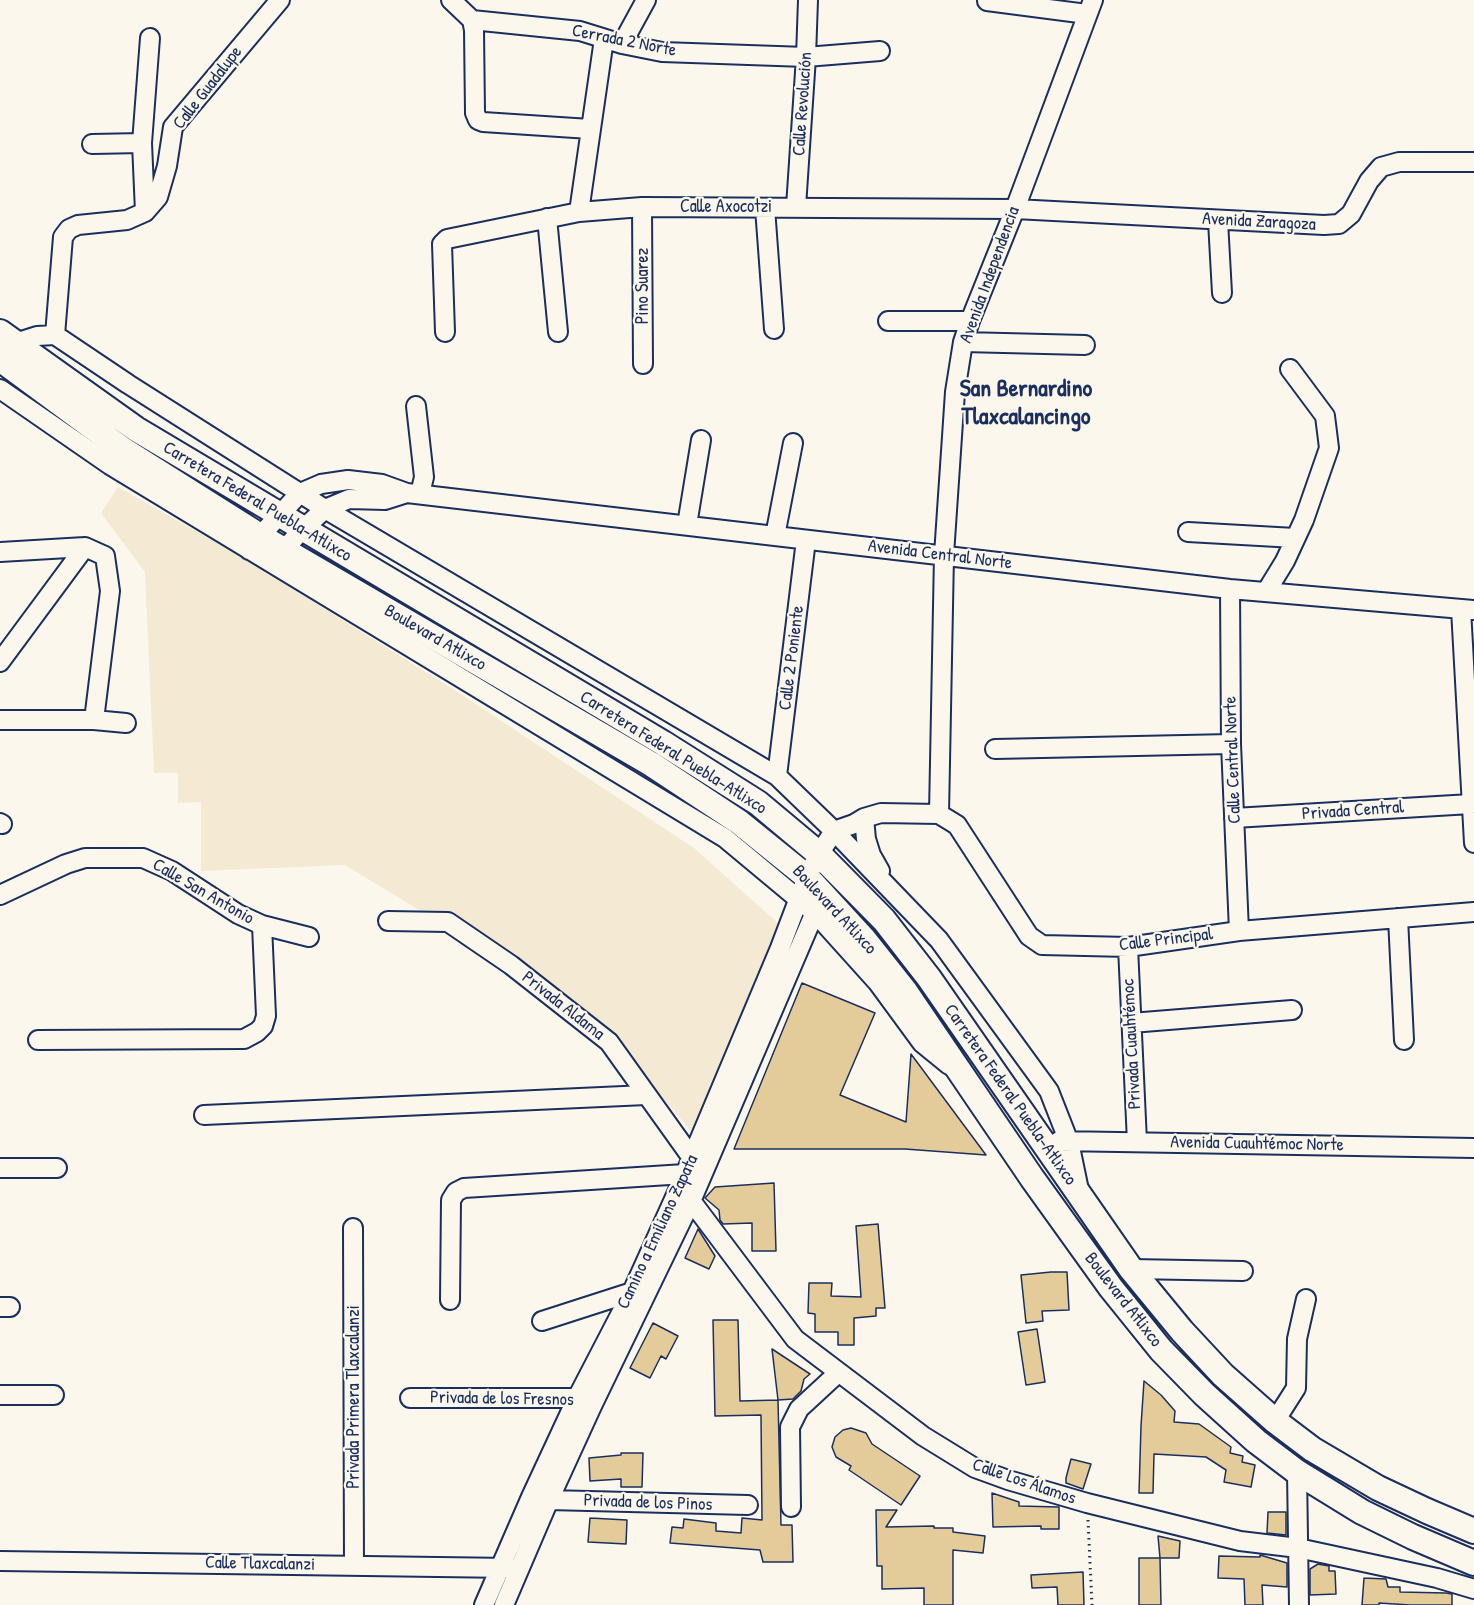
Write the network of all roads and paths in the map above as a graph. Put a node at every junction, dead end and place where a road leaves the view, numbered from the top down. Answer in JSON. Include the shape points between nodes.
{"nodes":[{"id":1,"x":280,"y":0,"type":"edge"},
{"id":2,"x":451,"y":0,"type":"edge"},
{"id":3,"x":646,"y":0,"type":"edge"},
{"id":4,"x":808,"y":0,"type":"edge"},
{"id":5,"x":987,"y":1,"type":"edge"},
{"id":6,"x":1090,"y":7,"type":"edge"},
{"id":7,"x":472,"y":20,"type":"junction"},
{"id":8,"x":150,"y":38,"type":"dead end"},
{"id":9,"x":604,"y":39,"type":"junction"},
{"id":10,"x":622,"y":44,"type":"junction"},
{"id":11,"x":880,"y":51,"type":"dead end"},
{"id":12,"x":806,"y":57,"type":"junction"},
{"id":13,"x":590,"y":129,"type":"junction"},
{"id":14,"x":142,"y":143,"type":"junction"},
{"id":15,"x":92,"y":144,"type":"dead end"},
{"id":16,"x":1474,"y":162,"type":"edge"},
{"id":17,"x":642,"y":207,"type":"junction"},
{"id":18,"x":796,"y":207,"type":"junction"},
{"id":19,"x":765,"y":208,"type":"junction"},
{"id":20,"x":1015,"y":209,"type":"junction"},
{"id":21,"x":145,"y":212,"type":"junction"},
{"id":22,"x":579,"y":212,"type":"junction"},
{"id":23,"x":547,"y":218,"type":"junction"},
{"id":24,"x":1218,"y":221,"type":"junction"},
{"id":25,"x":1222,"y":293,"type":"dead end"},
{"id":26,"x":888,"y":321,"type":"dead end"},
{"id":27,"x":970,"y":321,"type":"junction"},
{"id":28,"x":774,"y":329,"type":"dead end"},
{"id":29,"x":445,"y":332,"type":"dead end"},
{"id":30,"x":558,"y":333,"type":"dead end"},
{"id":31,"x":55,"y":335,"type":"junction"},
{"id":32,"x":963,"y":342,"type":"junction"},
{"id":33,"x":1085,"y":345,"type":"dead end"},
{"id":34,"x":3,"y":352,"type":"edge"},
{"id":35,"x":643,"y":364,"type":"dead end"},
{"id":36,"x":1290,"y":369,"type":"dead end"},
{"id":37,"x":0,"y":389,"type":"edge"},
{"id":38,"x":416,"y":406,"type":"dead end"},
{"id":39,"x":701,"y":440,"type":"dead end"},
{"id":40,"x":793,"y":443,"type":"dead end"},
{"id":41,"x":300,"y":493,"type":"junction"},
{"id":42,"x":413,"y":494,"type":"junction"},
{"id":43,"x":325,"y":509,"type":"junction"},
{"id":44,"x":279,"y":514,"type":"junction"},
{"id":45,"x":687,"y":525,"type":"junction"},
{"id":46,"x":303,"y":530,"type":"junction"},
{"id":47,"x":1188,"y":532,"type":"dead end"},
{"id":48,"x":775,"y":536,"type":"junction"},
{"id":49,"x":1295,"y":538,"type":"junction"},
{"id":50,"x":806,"y":540,"type":"junction"},
{"id":51,"x":254,"y":543,"type":"junction"},
{"id":52,"x":85,"y":547,"type":"junction"},
{"id":53,"x":0,"y":552,"type":"edge"},
{"id":54,"x":944,"y":555,"type":"junction"},
{"id":55,"x":277,"y":556,"type":"junction"},
{"id":56,"x":1230,"y":589,"type":"junction"},
{"id":57,"x":1266,"y":592,"type":"junction"},
{"id":58,"x":1468,"y":610,"type":"edge"},
{"id":59,"x":0,"y":662,"type":"edge"},
{"id":60,"x":0,"y":720,"type":"edge"},
{"id":61,"x":94,"y":720,"type":"junction"},
{"id":62,"x":126,"y":723,"type":"dead end"},
{"id":63,"x":1231,"y":744,"type":"junction"},
{"id":64,"x":995,"y":749,"type":"dead end"},
{"id":65,"x":777,"y":776,"type":"junction"},
{"id":66,"x":1471,"y":804,"type":"junction"},
{"id":67,"x":939,"y":814,"type":"junction"},
{"id":68,"x":1234,"y":818,"type":"junction"},
{"id":69,"x":859,"y":821,"type":"junction"},
{"id":70,"x":834,"y":831,"type":"junction"},
{"id":71,"x":1474,"y":843,"type":"edge"},
{"id":72,"x":848,"y":845,"type":"junction"},
{"id":73,"x":827,"y":862,"type":"junction"},
{"id":74,"x":893,"y":893,"type":"junction"},
{"id":75,"x":0,"y":895,"type":"edge"},
{"id":76,"x":811,"y":895,"type":"junction"},
{"id":77,"x":1474,"y":912,"type":"edge"},
{"id":78,"x":1398,"y":918,"type":"junction"},
{"id":79,"x":388,"y":921,"type":"dead end"},
{"id":80,"x":262,"y":925,"type":"junction"},
{"id":81,"x":1239,"y":931,"type":"junction"},
{"id":82,"x":309,"y":937,"type":"dead end"},
{"id":83,"x":1128,"y":947,"type":"junction"},
{"id":84,"x":1292,"y":1010,"type":"dead end"},
{"id":85,"x":1131,"y":1023,"type":"junction"},
{"id":86,"x":38,"y":1040,"type":"dead end"},
{"id":87,"x":1404,"y":1040,"type":"dead end"},
{"id":88,"x":646,"y":1095,"type":"junction"},
{"id":89,"x":204,"y":1114,"type":"dead end"},
{"id":90,"x":1040,"y":1139,"type":"junction"},
{"id":91,"x":1069,"y":1142,"type":"junction"},
{"id":92,"x":1137,"y":1142,"type":"junction"},
{"id":93,"x":1474,"y":1148,"type":"edge"},
{"id":94,"x":0,"y":1168,"type":"edge"},
{"id":95,"x":57,"y":1168,"type":"dead end"},
{"id":96,"x":687,"y":1179,"type":"junction"},
{"id":97,"x":1081,"y":1197,"type":"junction"},
{"id":98,"x":353,"y":1228,"type":"dead end"},
{"id":99,"x":1131,"y":1269,"type":"junction"},
{"id":100,"x":1243,"y":1271,"type":"dead end"},
{"id":101,"x":632,"y":1292,"type":"junction"},
{"id":102,"x":1306,"y":1299,"type":"dead end"},
{"id":103,"x":450,"y":1300,"type":"dead end"},
{"id":104,"x":542,"y":1321,"type":"dead end"},
{"id":105,"x":838,"y":1373,"type":"junction"},
{"id":106,"x":0,"y":1395,"type":"edge"},
{"id":107,"x":54,"y":1395,"type":"dead end"},
{"id":108,"x":410,"y":1398,"type":"dead end"},
{"id":109,"x":584,"y":1402,"type":"junction"},
{"id":110,"x":1275,"y":1421,"type":"junction"},
{"id":111,"x":1297,"y":1472,"type":"junction"},
{"id":112,"x":549,"y":1500,"type":"junction"},
{"id":113,"x":1088,"y":1503,"type":"junction"},
{"id":114,"x":748,"y":1505,"type":"dead end"},
{"id":115,"x":791,"y":1507,"type":"dead end"},
{"id":116,"x":1474,"y":1531,"type":"edge"},
{"id":117,"x":1298,"y":1548,"type":"junction"},
{"id":118,"x":0,"y":1561,"type":"edge"},
{"id":119,"x":1474,"y":1563,"type":"edge"},
{"id":120,"x":354,"y":1566,"type":"junction"},
{"id":121,"x":500,"y":1567,"type":"junction"},
{"id":122,"x":520,"y":1569,"type":"junction"},
{"id":123,"x":1474,"y":1589,"type":"edge"},
{"id":124,"x":484,"y":1605,"type":"edge"},
{"id":125,"x":504,"y":1605,"type":"edge"},
{"id":126,"x":1092,"y":1605,"type":"edge"},
{"id":127,"x":1299,"y":1605,"type":"edge"}],
"edges":[{"from":1,"to":21,"type":"street","name":"Calle Guadalupe","via":[[173,127],[158,197]]},
{"from":2,"to":7,"type":"street"},
{"from":3,"to":10,"type":"street"},
{"from":4,"to":12,"type":"street","name":"Calle Revolución"},
{"from":5,"to":6,"type":"street"},
{"from":6,"to":20,"type":"street","name":"Avenida Independencia"},
{"from":7,"to":9,"type":"street","name":"Cerrada 2 Norte","via":[[580,31]]},
{"from":7,"to":13,"type":"street","via":[[477,120]]},
{"from":8,"to":14,"type":"street"},
{"from":9,"to":10,"type":"street","name":"Cerrada 2 Norte"},
{"from":9,"to":13,"type":"street"},
{"from":10,"to":12,"type":"street","name":"Cerrada 2 Norte","via":[[662,52]]},
{"from":11,"to":12,"type":"street","name":"Cerrada 2 Norte"},
{"from":12,"to":18,"type":"street","name":"Calle Revolución"},
{"from":13,"to":22,"type":"street"},
{"from":14,"to":15,"type":"street"},
{"from":14,"to":21,"type":"street"},
{"from":16,"to":24,"type":"street","name":"Avenida Zaragoza","via":[[1399,162],[1381,167],[1351,214],[1338,224]]},
{"from":17,"to":19,"type":"street","name":"Calle Axocotzi"},
{"from":17,"to":22,"type":"street","name":"Calle Axocotzi"},
{"from":17,"to":35,"type":"street","name":"Pino Suarez"},
{"from":18,"to":19,"type":"street","name":"Calle Axocotzi"},
{"from":18,"to":20,"type":"street","name":"Calle Axocotzi"},
{"from":19,"to":28,"type":"street"},
{"from":20,"to":24,"type":"street","name":"Avenida Zaragoza"},
{"from":20,"to":27,"type":"street","name":"Avenida Independencia"},
{"from":21,"to":31,"type":"street","via":[[127,220],[78,225],[63,237]]},
{"from":22,"to":23,"type":"street","name":"Calle Axocotzi"},
{"from":23,"to":29,"type":"street","name":"Calle Axocotzi","via":[[447,239],[442,244]]},
{"from":23,"to":30,"type":"street"},
{"from":24,"to":25,"type":"street"},
{"from":26,"to":27,"type":"street"},
{"from":27,"to":32,"type":"street","name":"Avenida Independencia"},
{"from":31,"to":34,"type":"street","via":[[37,336]]},
{"from":31,"to":41,"type":"street"},
{"from":32,"to":33,"type":"street"},
{"from":32,"to":54,"type":"street","name":"Avenida Independencia","via":[[955,392]]},
{"from":34,"to":44,"type":"main road","name":"Carretera Federal Puebla-Atlixco"},
{"from":34,"to":51,"type":"main road","name":"Boulevard Atlixco","via":[[122,449]]},
{"from":36,"to":49,"type":"street","via":[[1324,416],[1329,448]]},
{"from":37,"to":51,"type":"street","via":[[110,465]]},
{"from":38,"to":42,"type":"street","via":[[424,477]]},
{"from":39,"to":45,"type":"street"},
{"from":40,"to":48,"type":"street"},
{"from":41,"to":42,"type":"street","name":"Avenida Central Norte","via":[[321,484],[348,480],[382,484]]},
{"from":41,"to":43,"type":"street"},
{"from":41,"to":44,"type":"street","name":"Avenida Central Norte"},
{"from":42,"to":43,"type":"street","name":"Avenida Central Norte","via":[[385,500],[349,499]]},
{"from":42,"to":45,"type":"street","name":"Avenida Central Norte"},
{"from":43,"to":46,"type":"street","name":"Avenida Central Norte"},
{"from":43,"to":65,"type":"street"},
{"from":44,"to":46,"type":"main road","name":"Carretera Federal Puebla-Atlixco"},
{"from":44,"to":51,"type":"street","name":"Avenida Central Norte"},
{"from":45,"to":48,"type":"street","name":"Avenida Central Norte"},
{"from":46,"to":55,"type":"street","name":"Avenida Central Norte"},
{"from":46,"to":73,"type":"main road","name":"Carretera Federal Puebla-Atlixco","via":[[758,803]]},
{"from":47,"to":49,"type":"street"},
{"from":48,"to":50,"type":"street","name":"Avenida Central Norte"},
{"from":49,"to":57,"type":"street"},
{"from":50,"to":54,"type":"street","name":"Avenida Central Norte"},
{"from":50,"to":65,"type":"street","name":"Calle 2 Poniente"},
{"from":51,"to":55,"type":"main road","name":"Boulevard Atlixco"},
{"from":52,"to":53,"type":"street"},
{"from":52,"to":59,"type":"street"},
{"from":52,"to":61,"type":"street","via":[[105,556],[110,591]]},
{"from":54,"to":56,"type":"street","name":"Avenida Central Norte"},
{"from":54,"to":67,"type":"street","name":"Avenida Independencia"},
{"from":55,"to":76,"type":"main road","name":"Boulevard Atlixco","via":[[651,764],[739,822]]},
{"from":56,"to":57,"type":"street","name":"Avenida Central Norte"},
{"from":56,"to":63,"type":"street","name":"Calle Central Norte"},
{"from":57,"to":58,"type":"street","name":"Avenida Central Norte"},
{"from":58,"to":66,"type":"street"},
{"from":60,"to":61,"type":"street"},
{"from":61,"to":62,"type":"street"},
{"from":63,"to":64,"type":"street"},
{"from":63,"to":68,"type":"street","name":"Calle Central Norte"},
{"from":65,"to":70,"type":"street"},
{"from":66,"to":68,"type":"street","name":"Privada Central"},
{"from":66,"to":71,"type":"street"},
{"from":67,"to":69,"type":"street","via":[[881,813]]},
{"from":67,"to":83,"type":"street","name":"Calle Principal","via":[[957,825],[1029,936],[1042,945]]},
{"from":68,"to":81,"type":"street","name":"Calle Central Norte"},
{"from":69,"to":70,"type":"street"},
{"from":69,"to":72,"type":"street"},
{"from":69,"to":74,"type":"street","via":[[871,855]]},
{"from":70,"to":72,"type":"street"},
{"from":70,"to":73,"type":"street"},
{"from":72,"to":73,"type":"street"},
{"from":72,"to":74,"type":"street"},
{"from":73,"to":76,"type":"street","name":"Camino a Emiliano Zapata"},
{"from":73,"to":90,"type":"main road","name":"Carretera Federal Puebla-Atlixco","via":[[884,920],[929,978]]},
{"from":74,"to":91,"type":"street","via":[[939,940],[1049,1091]]},
{"from":75,"to":80,"type":"street","name":"Calle San Antonio","via":[[85,858],[143,858]]},
{"from":76,"to":96,"type":"street","name":"Camino a Emiliano Zapata"},
{"from":76,"to":96,"type":"street","name":"Camino a Emiliano Zapata","via":[[780,948]]},
{"from":76,"to":111,"type":"main road","name":"Boulevard Atlixco","via":[[863,938],[905,991],[1052,1206],[1161,1350],[1204,1394]]},
{"from":77,"to":78,"type":"street","name":"Calle Principal"},
{"from":78,"to":81,"type":"street","name":"Calle Principal"},
{"from":78,"to":87,"type":"street"},
{"from":79,"to":88,"type":"street","name":"Privada Aldama","via":[[448,922],[511,965],[609,1042]]},
{"from":80,"to":82,"type":"street"},
{"from":80,"to":86,"type":"street","name":"Calle San Antonio","via":[[266,1016],[263,1026],[244,1039]]},
{"from":81,"to":83,"type":"street","name":"Calle Principal"},
{"from":83,"to":85,"type":"street","name":"Privada Cuauhtémoc"},
{"from":84,"to":85,"type":"street"},
{"from":85,"to":92,"type":"street","name":"Privada Cuauhtémoc"},
{"from":88,"to":89,"type":"street"},
{"from":88,"to":96,"type":"street","name":"Privada Aldama"},
{"from":90,"to":91,"type":"street","name":"Avenida Cuauhtémoc Norte"},
{"from":90,"to":97,"type":"main road","name":"Carretera Federal Puebla-Atlixco"},
{"from":91,"to":92,"type":"street","name":"Avenida Cuauhtémoc Norte"},
{"from":91,"to":97,"type":"street"},
{"from":92,"to":93,"type":"street","name":"Avenida Cuauhtémoc Norte"},
{"from":94,"to":95,"type":"street"},
{"from":96,"to":101,"type":"street","name":"Camino a Emiliano Zapata"},
{"from":96,"to":103,"type":"street","via":[[464,1188],[456,1192],[451,1200]]},
{"from":96,"to":105,"type":"street","name":"Calle Los Álamos","via":[[795,1339]]},
{"from":96,"to":109,"type":"street","name":"Camino a Emiliano Zapata"},
{"from":97,"to":99,"type":"main road","name":"Carretera Federal Puebla-Atlixco"},
{"from":98,"to":120,"type":"street","name":"Privada Primera Tlaxcalanzi"},
{"from":99,"to":100,"type":"street"},
{"from":99,"to":110,"type":"main road","name":"Carretera Federal Puebla-Atlixco","via":[[1222,1375]]},
{"from":101,"to":104,"type":"street"},
{"from":101,"to":109,"type":"street","name":"Camino a Emiliano Zapata"},
{"from":102,"to":110,"type":"street","via":[[1297,1339],[1296,1388]]},
{"from":105,"to":113,"type":"street","name":"Calle Los Álamos","via":[[923,1436],[975,1468]]},
{"from":105,"to":115,"type":"street","via":[[799,1409],[790,1427]]},
{"from":106,"to":107,"type":"street"},
{"from":108,"to":109,"type":"street","name":"Privada de los Fresnos"},
{"from":109,"to":112,"type":"street","name":"Camino a Emiliano Zapata"},
{"from":109,"to":121,"type":"street","name":"Camino a Emiliano Zapata"},
{"from":110,"to":116,"type":"main road","name":"Carretera Federal Puebla-Atlixco","via":[[1312,1449],[1378,1488]]},
{"from":111,"to":117,"type":"street"},
{"from":111,"to":119,"type":"main road","name":"Boulevard Atlixco","via":[[1362,1512]]},
{"from":112,"to":114,"type":"street","name":"Privada de los Pinos"},
{"from":112,"to":122,"type":"street","name":"Camino a Emiliano Zapata"},
{"from":113,"to":117,"type":"street","name":"Calle Los Álamos","via":[[1240,1541]]},
{"from":113,"to":126,"type":"path"},
{"from":117,"to":123,"type":"street","name":"Calle Los Álamos"},
{"from":117,"to":127,"type":"street"},
{"from":118,"to":120,"type":"street","name":"Calle Tlaxcalanzi"},
{"from":120,"to":121,"type":"street","name":"Calle Tlaxcalanzi"},
{"from":121,"to":122,"type":"street","name":"Calle Tlaxcalanzi"},
{"from":121,"to":124,"type":"street","name":"Camino a Emiliano Zapata"},
{"from":122,"to":125,"type":"street","name":"Camino a Emiliano Zapata"}]}
